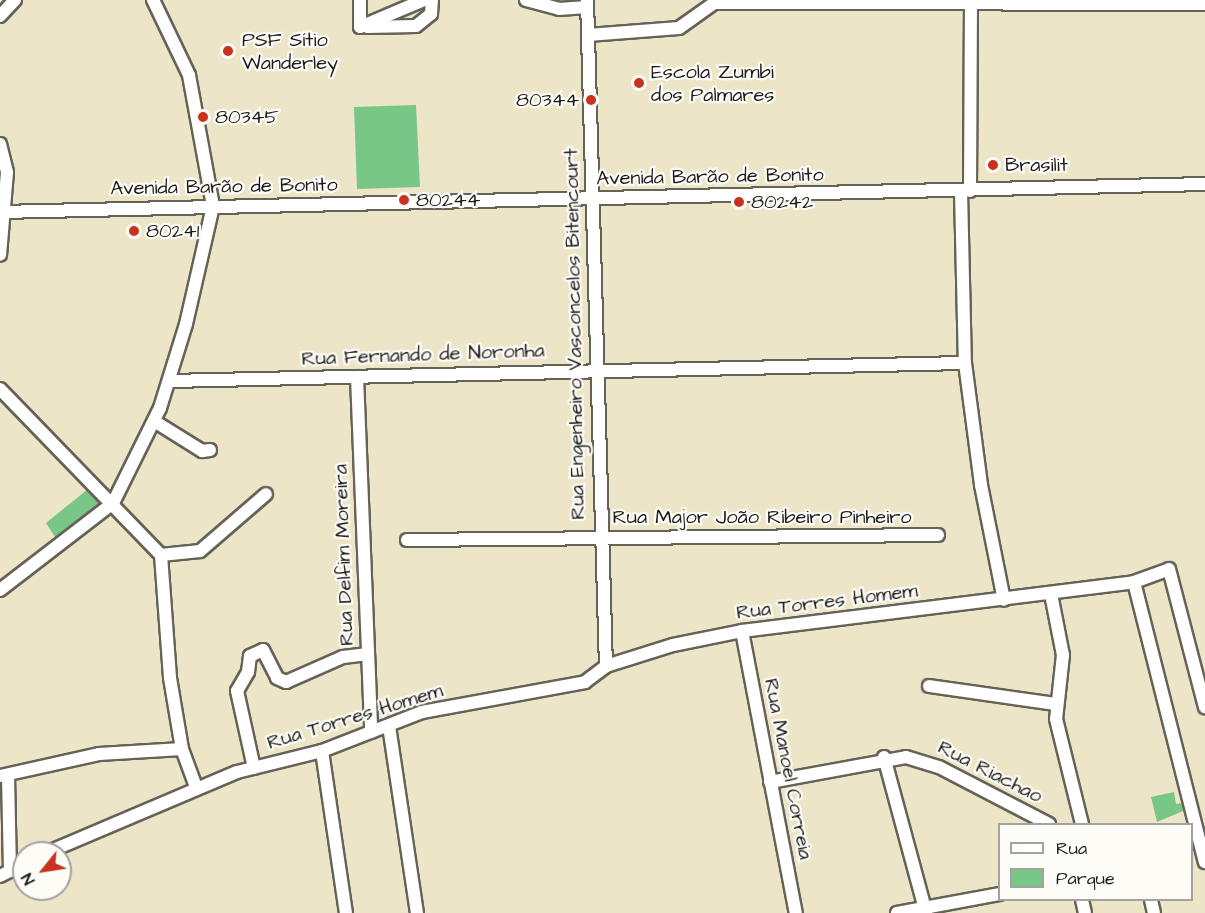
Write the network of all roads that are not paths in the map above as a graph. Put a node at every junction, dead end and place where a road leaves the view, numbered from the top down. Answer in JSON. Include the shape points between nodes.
{"nodes":[{"id":1,"x":15,"y":0,"type":"edge"},
{"id":2,"x":153,"y":0,"type":"edge"},
{"id":3,"x":360,"y":0,"type":"edge"},
{"id":4,"x":424,"y":0,"type":"edge"},
{"id":5,"x":432,"y":0,"type":"edge"},
{"id":6,"x":526,"y":0,"type":"edge"},
{"id":7,"x":714,"y":1,"type":"edge"},
{"id":8,"x":587,"y":3,"type":"edge"},
{"id":9,"x":971,"y":3,"type":"edge"},
{"id":10,"x":1205,"y":4,"type":"edge"},
{"id":11,"x":0,"y":16,"type":"edge"},
{"id":12,"x":363,"y":27,"type":"junction"},
{"id":13,"x":588,"y":35,"type":"junction"},
{"id":14,"x":0,"y":144,"type":"edge"},
{"id":15,"x":1205,"y":184,"type":"edge"},
{"id":16,"x":966,"y":191,"type":"junction"},
{"id":17,"x":591,"y":199,"type":"junction"},
{"id":18,"x":213,"y":207,"type":"junction"},
{"id":19,"x":3,"y":212,"type":"edge"},
{"id":20,"x":0,"y":255,"type":"edge"},
{"id":21,"x":965,"y":363,"type":"junction"},
{"id":22,"x":598,"y":368,"type":"junction"},
{"id":23,"x":357,"y":377,"type":"junction"},
{"id":24,"x":170,"y":381,"type":"junction"},
{"id":25,"x":0,"y":388,"type":"edge"},
{"id":26,"x":154,"y":421,"type":"junction"},
{"id":27,"x":210,"y":450,"type":"dead end"},
{"id":28,"x":266,"y":494,"type":"dead end"},
{"id":29,"x":112,"y":503,"type":"junction"},
{"id":30,"x":938,"y":535,"type":"dead end"},
{"id":31,"x":600,"y":537,"type":"junction"},
{"id":32,"x":407,"y":540,"type":"dead end"},
{"id":33,"x":161,"y":555,"type":"junction"},
{"id":34,"x":1134,"y":582,"type":"junction"},
{"id":35,"x":0,"y":590,"type":"edge"},
{"id":36,"x":1045,"y":595,"type":"junction"},
{"id":37,"x":1004,"y":600,"type":"junction"},
{"id":38,"x":742,"y":631,"type":"junction"},
{"id":39,"x":368,"y":654,"type":"junction"},
{"id":40,"x":606,"y":666,"type":"junction"},
{"id":41,"x":929,"y":686,"type":"dead end"},
{"id":42,"x":1055,"y":704,"type":"junction"},
{"id":43,"x":1205,"y":707,"type":"edge"},
{"id":44,"x":389,"y":726,"type":"junction"},
{"id":45,"x":371,"y":732,"type":"junction"},
{"id":46,"x":182,"y":749,"type":"junction"},
{"id":47,"x":322,"y":751,"type":"junction"},
{"id":48,"x":884,"y":757,"type":"junction"},
{"id":49,"x":254,"y":768,"type":"junction"},
{"id":50,"x":4,"y":776,"type":"edge"},
{"id":51,"x":770,"y":782,"type":"junction"},
{"id":52,"x":196,"y":787,"type":"junction"},
{"id":53,"x":1045,"y":823,"type":"edge"},
{"id":54,"x":1082,"y":823,"type":"edge"},
{"id":55,"x":72,"y":842,"type":"edge"},
{"id":56,"x":1205,"y":862,"type":"edge"},
{"id":57,"x":5,"y":874,"type":"edge"},
{"id":58,"x":998,"y":894,"type":"edge"},
{"id":59,"x":925,"y":910,"type":"edge"},
{"id":60,"x":346,"y":913,"type":"edge"},
{"id":61,"x":417,"y":913,"type":"edge"},
{"id":62,"x":796,"y":913,"type":"edge"},
{"id":63,"x":897,"y":913,"type":"edge"}],
"edges":[{"from":1,"to":11,"type":"street"},
{"from":2,"to":18,"type":"street","via":[[189,75]]},
{"from":3,"to":12,"type":"street"},
{"from":4,"to":12,"type":"street"},
{"from":5,"to":12,"type":"street","via":[[431,14],[416,27]]},
{"from":6,"to":8,"type":"street","via":[[559,9]]},
{"from":7,"to":9,"type":"street"},
{"from":7,"to":13,"type":"street","via":[[671,30]]},
{"from":8,"to":13,"type":"street","name":"Rua Engenheiro Vasconcelos Bitencourt"},
{"from":9,"to":10,"type":"street"},
{"from":9,"to":16,"type":"street"},
{"from":13,"to":17,"type":"street","name":"Rua Engenheiro Vasconcelos Bitencourt"},
{"from":14,"to":19,"type":"street"},
{"from":15,"to":16,"type":"street","name":"Avenida Barão de Bonito"},
{"from":16,"to":17,"type":"street","name":"Avenida Barão de Bonito"},
{"from":16,"to":21,"type":"street"},
{"from":17,"to":18,"type":"street","name":"Avenida Barão de Bonito"},
{"from":17,"to":22,"type":"street","name":"Rua Engenheiro Vasconcelos Bitencourt"},
{"from":18,"to":19,"type":"street","name":"Avenida Barão de Bonito"},
{"from":18,"to":24,"type":"street"},
{"from":19,"to":20,"type":"street"},
{"from":21,"to":22,"type":"street","name":"Rua Fernando de Noronha"},
{"from":21,"to":37,"type":"street","via":[[981,485]]},
{"from":22,"to":23,"type":"street","name":"Rua Fernando de Noronha"},
{"from":22,"to":31,"type":"street","name":"Rua Engenheiro Vasconcelos Bitencourt"},
{"from":23,"to":24,"type":"street","name":"Rua Fernando de Noronha"},
{"from":23,"to":39,"type":"street","name":"Rua Delfim Moreira"},
{"from":24,"to":26,"type":"street"},
{"from":25,"to":29,"type":"street"},
{"from":26,"to":27,"type":"street","via":[[202,451]]},
{"from":26,"to":29,"type":"street"},
{"from":28,"to":33,"type":"street","via":[[200,551]]},
{"from":29,"to":33,"type":"street"},
{"from":29,"to":35,"type":"street"},
{"from":30,"to":31,"type":"street","name":"Rua Major João Ribeiro Pinheiro"},
{"from":31,"to":32,"type":"street","name":"Rua Major João Ribeiro Pinheiro"},
{"from":31,"to":40,"type":"street","name":"Rua Engenheiro Vasconcelos Bitencourt"},
{"from":33,"to":46,"type":"street","via":[[170,678]]},
{"from":34,"to":36,"type":"street","name":"Rua Torres Homem"},
{"from":34,"to":43,"type":"street","name":"Rua Torres Homem","via":[[1169,569]]},
{"from":34,"to":56,"type":"street"},
{"from":36,"to":37,"type":"street","name":"Rua Torres Homem"},
{"from":36,"to":42,"type":"street","via":[[1063,655]]},
{"from":37,"to":38,"type":"street","name":"Rua Torres Homem"},
{"from":38,"to":40,"type":"street","name":"Rua Torres Homem"},
{"from":38,"to":51,"type":"street","name":"Rua Manoel Correia"},
{"from":39,"to":45,"type":"street","name":"Rua Delfim Moreira"},
{"from":39,"to":49,"type":"street","via":[[343,657],[286,682],[277,678],[263,650],[250,656],[237,692]]},
{"from":40,"to":44,"type":"street","name":"Rua Torres Homem","via":[[574,685],[431,711]]},
{"from":41,"to":42,"type":"street"},
{"from":42,"to":54,"type":"street"},
{"from":44,"to":45,"type":"street","name":"Rua Torres Homem"},
{"from":44,"to":61,"type":"street"},
{"from":45,"to":47,"type":"street","name":"Rua Torres Homem"},
{"from":46,"to":50,"type":"street","via":[[99,754]]},
{"from":46,"to":52,"type":"street"},
{"from":47,"to":49,"type":"street","name":"Rua Torres Homem"},
{"from":47,"to":60,"type":"street"},
{"from":48,"to":51,"type":"street","name":"Rua Riachao"},
{"from":48,"to":53,"type":"street","name":"Rua Riachao","via":[[920,759]]},
{"from":48,"to":59,"type":"street"},
{"from":49,"to":52,"type":"street","name":"Rua Torres Homem"},
{"from":50,"to":57,"type":"street"},
{"from":51,"to":62,"type":"street","name":"Rua Manoel Correia"},
{"from":52,"to":55,"type":"street","name":"Rua Torres Homem"},
{"from":58,"to":59,"type":"street"},
{"from":59,"to":63,"type":"street"}]}
